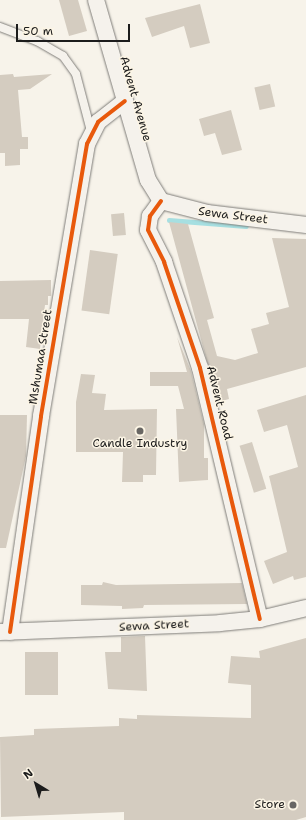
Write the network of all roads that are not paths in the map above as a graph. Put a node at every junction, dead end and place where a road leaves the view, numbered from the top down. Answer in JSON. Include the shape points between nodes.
{"nodes":[{"id":1,"x":96,"y":0,"type":"edge"},
{"id":2,"x":0,"y":27,"type":"edge"},
{"id":3,"x":125,"y":101,"type":"junction"},
{"id":4,"x":92,"y":131,"type":"junction"},
{"id":5,"x":162,"y":201,"type":"junction"},
{"id":6,"x":306,"y":225,"type":"edge"},
{"id":7,"x":306,"y":608,"type":"edge"},
{"id":8,"x":260,"y":619,"type":"junction"},
{"id":9,"x":5,"y":632,"type":"edge"}],
"edges":[{"from":1,"to":3,"type":"street","name":"Advent Avenue"},
{"from":2,"to":4,"type":"lane","via":[[37,41],[63,56],[76,74]]},
{"from":3,"to":4,"type":"street"},
{"from":3,"to":5,"type":"street","name":"Advent Avenue","via":[[148,180]]},
{"from":4,"to":9,"type":"street","name":"Mshumaa Street","via":[[82,170]]},
{"from":5,"to":6,"type":"street","name":"Sewa Street","via":[[207,213]]},
{"from":5,"to":8,"type":"street","name":"Advent Road","via":[[150,216],[148,230],[164,262],[200,368]]},
{"from":7,"to":8,"type":"street","name":"Sewa Street"},
{"from":8,"to":9,"type":"street","name":"Sewa Street"}]}
